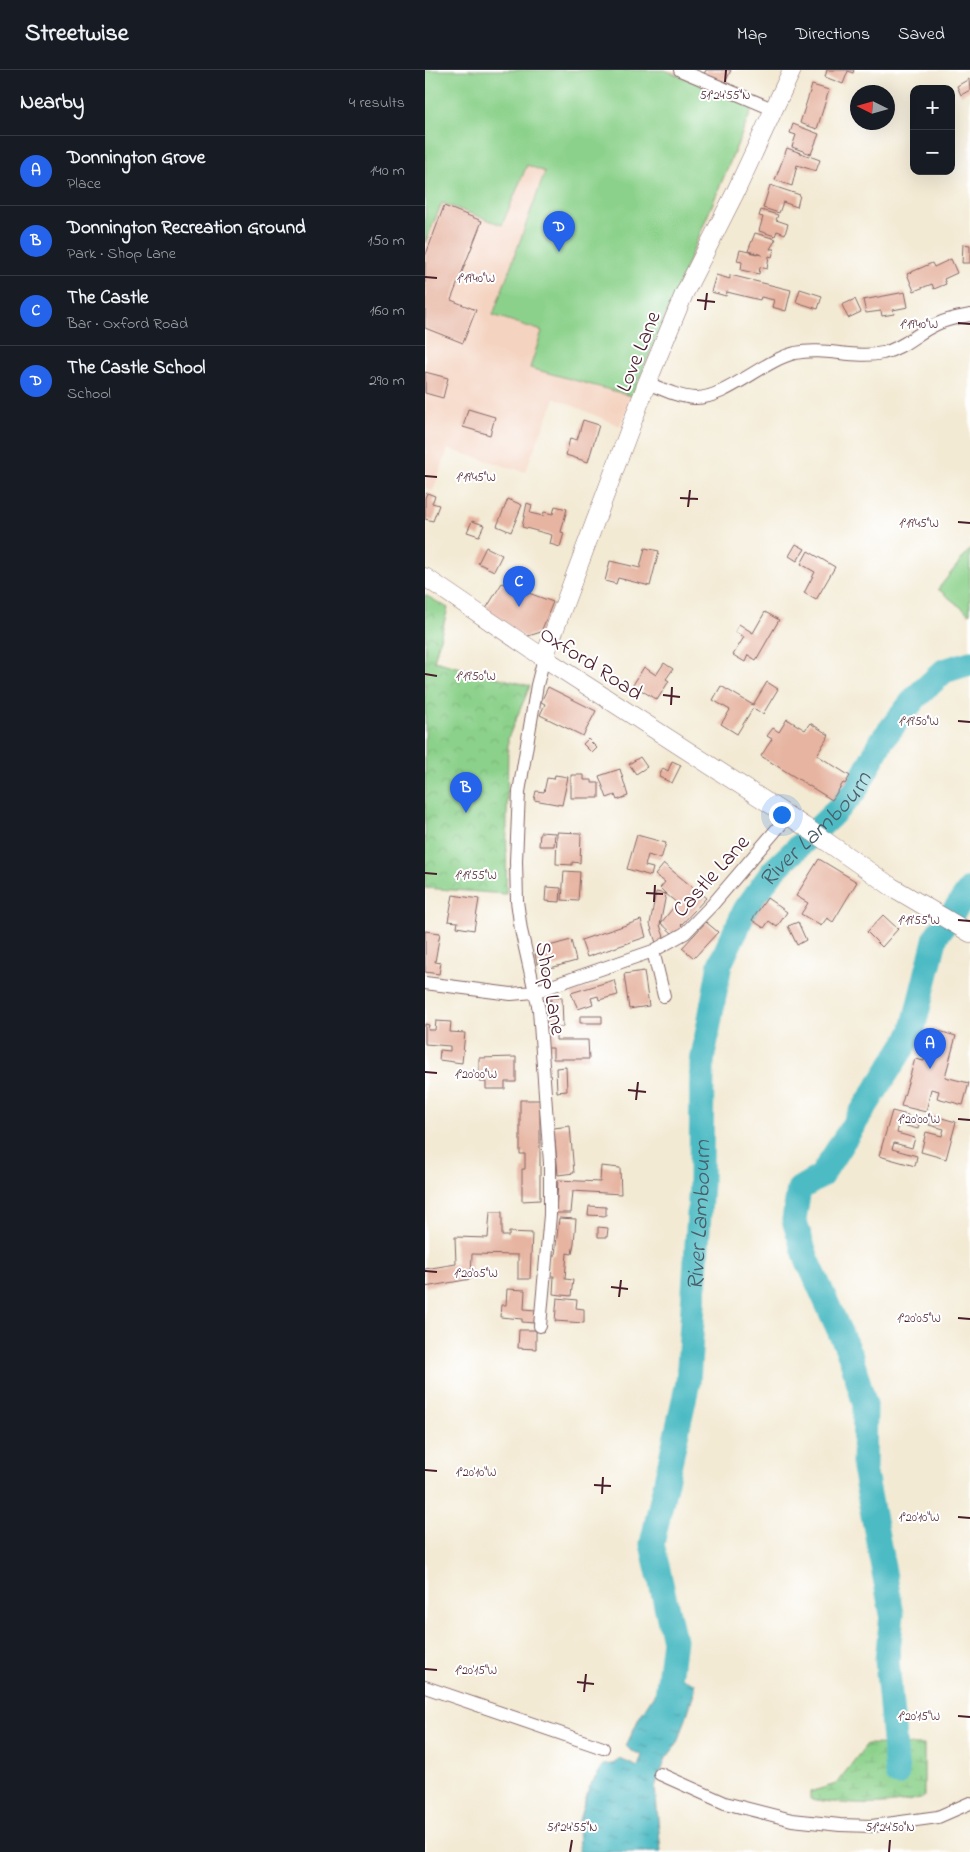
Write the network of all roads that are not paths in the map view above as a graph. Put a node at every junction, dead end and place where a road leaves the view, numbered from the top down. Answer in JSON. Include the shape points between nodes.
{"nodes":[{"id":1,"x":681,"y":70,"type":"edge"},
{"id":2,"x":792,"y":70,"type":"edge"},
{"id":3,"x":775,"y":110,"type":"junction"},
{"id":4,"x":970,"y":315,"type":"edge"},
{"id":5,"x":647,"y":383,"type":"junction"},
{"id":6,"x":425,"y":578,"type":"edge"},
{"id":7,"x":544,"y":658,"type":"junction"},
{"id":8,"x":788,"y":816,"type":"junction"},
{"id":9,"x":970,"y":933,"type":"edge"},
{"id":10,"x":653,"y":951,"type":"junction"},
{"id":11,"x":425,"y":983,"type":"edge"},
{"id":12,"x":534,"y":992,"type":"junction"},
{"id":13,"x":664,"y":996,"type":"dead end"},
{"id":14,"x":540,"y":1326,"type":"dead end"},
{"id":15,"x":425,"y":1687,"type":"edge"},
{"id":16,"x":603,"y":1748,"type":"dead end"},
{"id":17,"x":660,"y":1774,"type":"dead end"},
{"id":18,"x":970,"y":1803,"type":"edge"}],
"edges":[{"from":1,"to":3,"type":"street"},
{"from":2,"to":3,"type":"main road","name":"Love Lane"},
{"from":3,"to":5,"type":"main road","name":"Love Lane","via":[[685,294]]},
{"from":4,"to":5,"type":"street","via":[[936,324],[886,352],[867,356],[820,352],[795,354],[772,362],[715,393],[696,398],[679,396]]},
{"from":5,"to":7,"type":"main road","name":"Love Lane"},
{"from":6,"to":7,"type":"main road","name":"Oxford Road"},
{"from":7,"to":8,"type":"main road","name":"Oxford Road"},
{"from":7,"to":12,"type":"street","name":"Shop Lane","via":[[519,792],[517,901]]},
{"from":8,"to":9,"type":"main road","name":"Oxford Road","via":[[892,887]]},
{"from":8,"to":10,"type":"street","name":"Castle Lane","via":[[685,933]]},
{"from":10,"to":12,"type":"street","name":"Castle Lane"},
{"from":10,"to":13,"type":"street"},
{"from":11,"to":12,"type":"street","name":"Castle Lane","via":[[511,994]]},
{"from":12,"to":14,"type":"street","name":"Shop Lane","via":[[539,1010],[551,1163],[550,1215]]},
{"from":15,"to":16,"type":"street"},
{"from":17,"to":18,"type":"street","via":[[725,1803],[792,1820],[840,1825],[873,1826],[938,1817]]}]}
